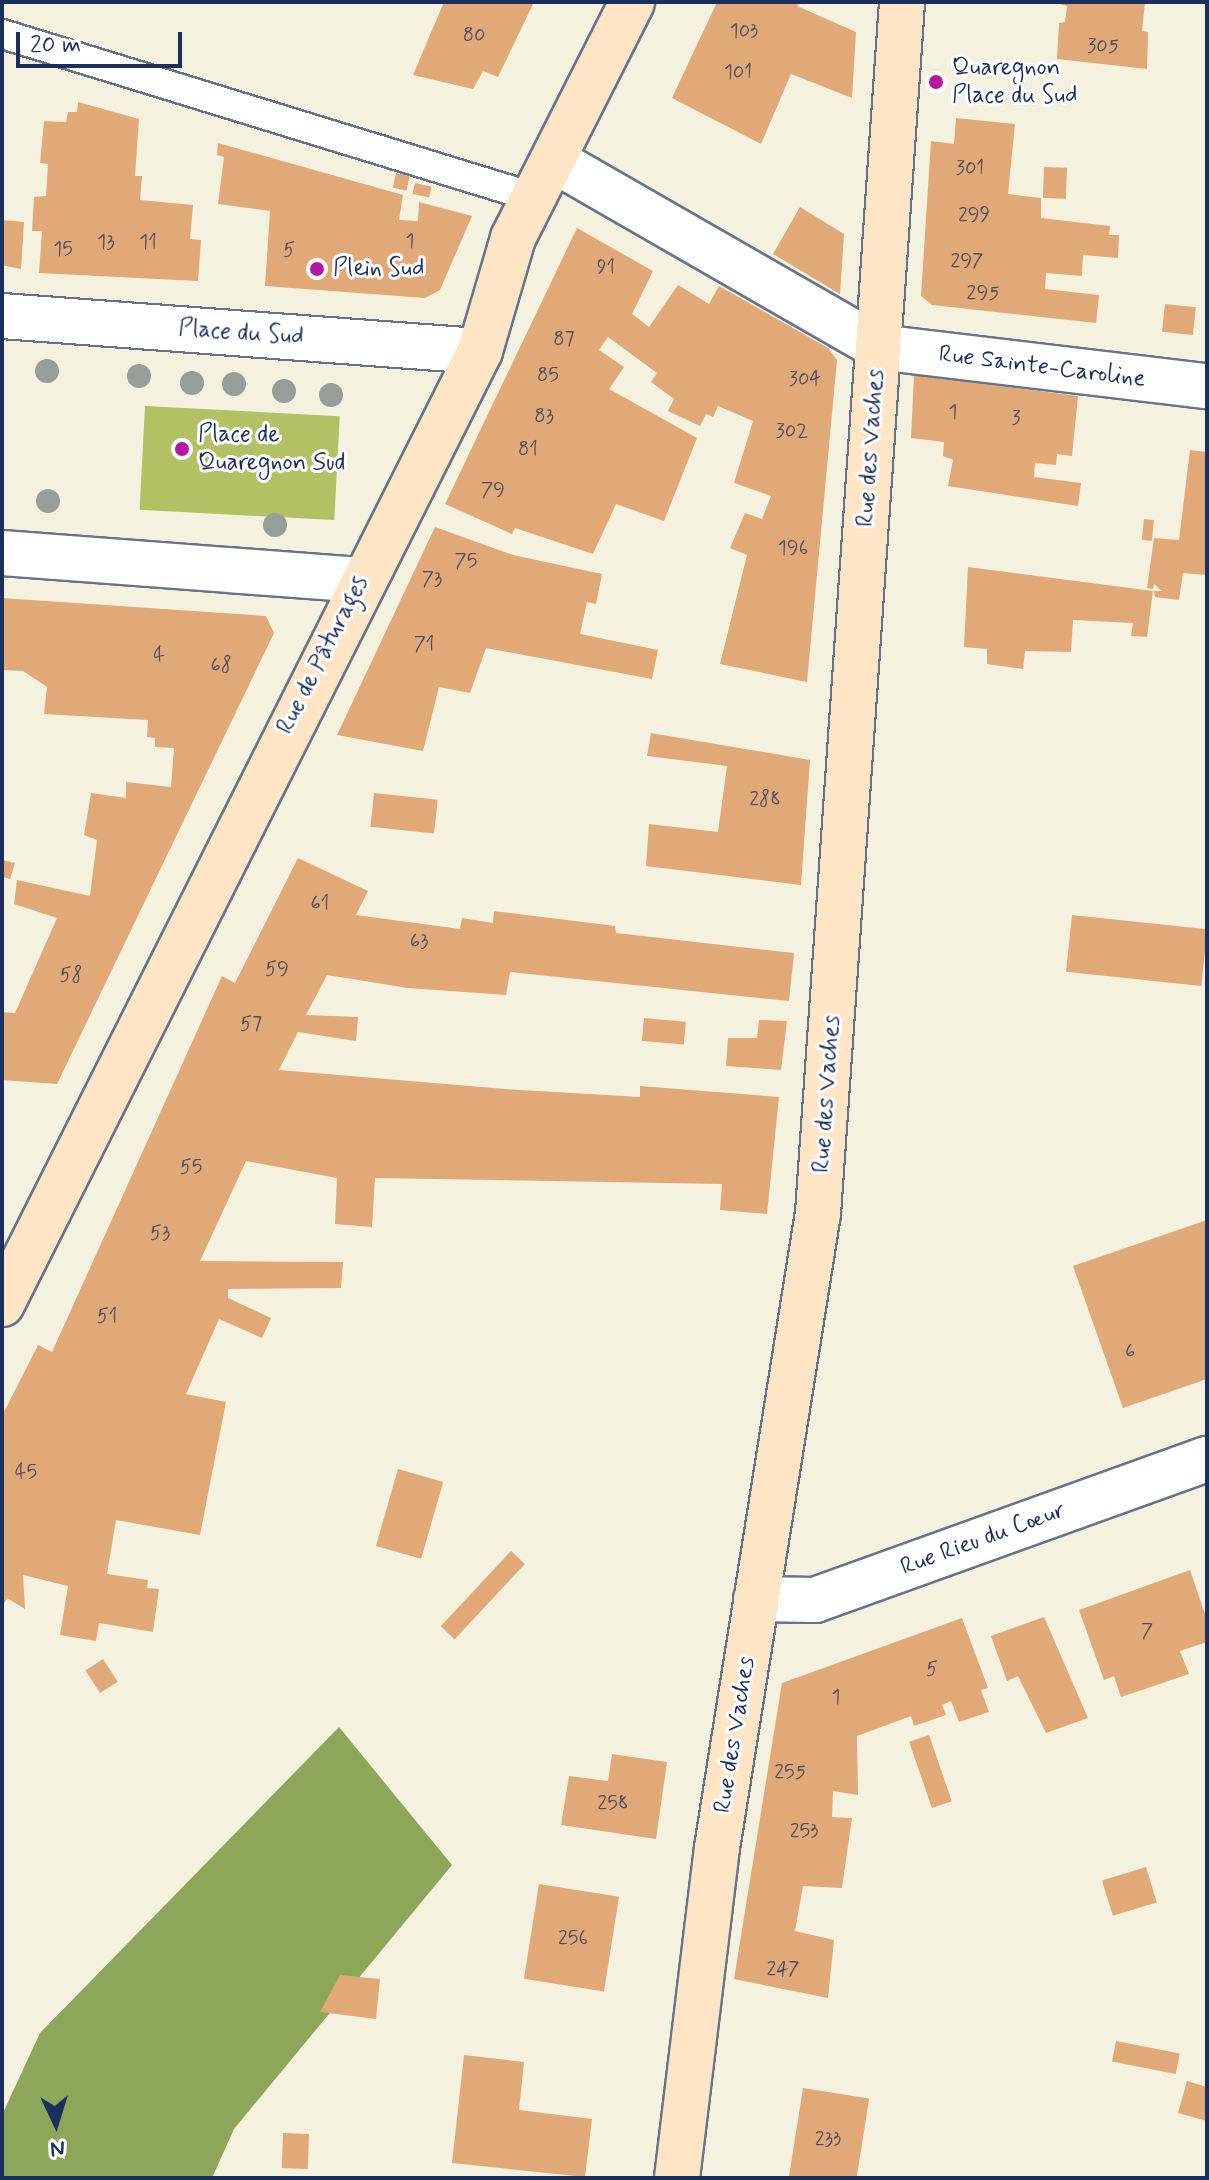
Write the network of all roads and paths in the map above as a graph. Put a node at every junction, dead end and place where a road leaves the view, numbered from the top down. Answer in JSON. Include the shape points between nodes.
{"nodes":[{"id":1,"x":632,"y":2,"type":"edge"},
{"id":2,"x":902,"y":2,"type":"edge"},
{"id":3,"x":2,"y":34,"type":"edge"},
{"id":4,"x":546,"y":180,"type":"junction"},
{"id":5,"x":2,"y":316,"type":"edge"},
{"id":6,"x":878,"y":347,"type":"junction"},
{"id":7,"x":480,"y":351,"type":"junction"},
{"id":8,"x":1207,"y":386,"type":"edge"},
{"id":9,"x":2,"y":553,"type":"edge"},
{"id":10,"x":360,"y":580,"type":"junction"},
{"id":11,"x":2,"y":1304,"type":"edge"},
{"id":12,"x":1207,"y":1459,"type":"edge"},
{"id":13,"x":756,"y":1599,"type":"junction"},
{"id":14,"x":677,"y":2178,"type":"edge"}],
"edges":[{"from":1,"to":4,"type":"street","name":"Rue de Pâturages"},
{"from":2,"to":6,"type":"street","name":"Rue des Vaches"},
{"from":3,"to":4,"type":"lane"},
{"from":4,"to":6,"type":"street"},
{"from":4,"to":7,"type":"street","name":"Rue de Pâturages","via":[[513,238]]},
{"from":5,"to":7,"type":"street","name":"Place du Sud"},
{"from":6,"to":8,"type":"street","name":"Rue Sainte-Caroline"},
{"from":6,"to":13,"type":"street","name":"Rue des Vaches","via":[[818,1213]]},
{"from":7,"to":10,"type":"street","name":"Rue de Pâturages"},
{"from":9,"to":10,"type":"street"},
{"from":10,"to":11,"type":"street","name":"Rue de Pâturages"},
{"from":12,"to":13,"type":"street","name":"Rue Rieu du Cœur","via":[[815,1600]]},
{"from":13,"to":14,"type":"street","name":"Rue des Vaches","via":[[717,1848]]}]}
